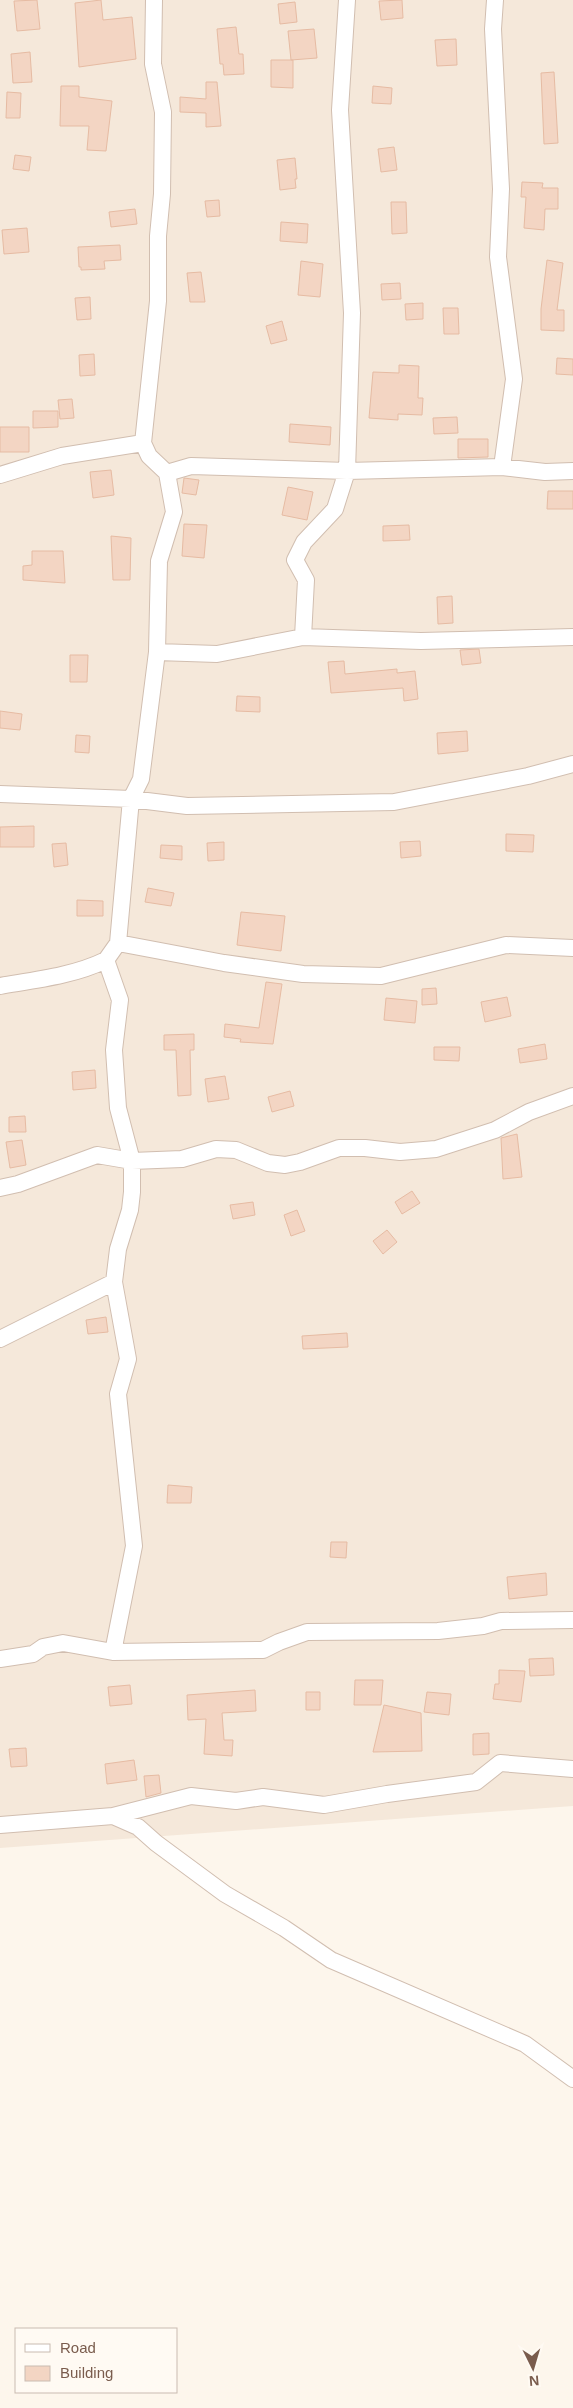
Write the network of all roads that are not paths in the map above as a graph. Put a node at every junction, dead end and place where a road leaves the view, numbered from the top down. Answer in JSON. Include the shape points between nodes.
{"nodes":[{"id":1,"x":154,"y":0,"type":"edge"},
{"id":2,"x":348,"y":0,"type":"edge"},
{"id":3,"x":495,"y":0,"type":"edge"},
{"id":4,"x":143,"y":443,"type":"junction"},
{"id":5,"x":502,"y":467,"type":"junction"},
{"id":6,"x":573,"y":471,"type":"edge"},
{"id":7,"x":347,"y":472,"type":"junction"},
{"id":8,"x":167,"y":473,"type":"junction"},
{"id":9,"x":0,"y":475,"type":"edge"},
{"id":10,"x":303,"y":637,"type":"junction"},
{"id":11,"x":573,"y":637,"type":"edge"},
{"id":12,"x":157,"y":652,"type":"junction"},
{"id":13,"x":573,"y":764,"type":"edge"},
{"id":14,"x":0,"y":794,"type":"edge"},
{"id":15,"x":131,"y":799,"type":"junction"},
{"id":16,"x":118,"y":942,"type":"junction"},
{"id":17,"x":573,"y":948,"type":"edge"},
{"id":18,"x":106,"y":960,"type":"junction"},
{"id":19,"x":0,"y":986,"type":"edge"},
{"id":20,"x":573,"y":1096,"type":"edge"},
{"id":21,"x":132,"y":1161,"type":"junction"},
{"id":22,"x":0,"y":1188,"type":"edge"},
{"id":23,"x":114,"y":1282,"type":"junction"},
{"id":24,"x":0,"y":1339,"type":"edge"},
{"id":25,"x":573,"y":1620,"type":"edge"},
{"id":26,"x":113,"y":1652,"type":"junction"},
{"id":27,"x":0,"y":1659,"type":"edge"},
{"id":28,"x":573,"y":1768,"type":"edge"},
{"id":29,"x":113,"y":1816,"type":"junction"},
{"id":30,"x":0,"y":1826,"type":"edge"},
{"id":31,"x":573,"y":2078,"type":"edge"}],
"edges":[{"from":1,"to":4,"type":"street","via":[[153,64],[163,112],[162,194],[158,301]]},
{"from":2,"to":7,"type":"street","via":[[340,110],[352,313]]},
{"from":3,"to":5,"type":"street","via":[[493,29],[502,189],[498,257],[514,379]]},
{"from":4,"to":8,"type":"street","via":[[149,456]]},
{"from":4,"to":9,"type":"street","via":[[62,456]]},
{"from":5,"to":6,"type":"street","via":[[545,472]]},
{"from":5,"to":7,"type":"street"},
{"from":7,"to":8,"type":"street","via":[[191,466]]},
{"from":7,"to":10,"type":"street","via":[[335,509],[304,542],[294,560],[306,580]]},
{"from":8,"to":12,"type":"street","via":[[174,512],[159,561]]},
{"from":10,"to":11,"type":"street","via":[[421,642]]},
{"from":10,"to":12,"type":"street","via":[[216,654]]},
{"from":12,"to":15,"type":"street","via":[[141,779]]},
{"from":13,"to":15,"type":"street","via":[[394,802],[187,806]]},
{"from":14,"to":15,"type":"street"},
{"from":15,"to":16,"type":"street"},
{"from":16,"to":17,"type":"street","via":[[224,963],[303,974],[382,976],[506,946]]},
{"from":16,"to":18,"type":"street"},
{"from":18,"to":19,"type":"street","via":[[59,976]]},
{"from":18,"to":21,"type":"street","via":[[120,1000],[114,1050],[118,1108]]},
{"from":20,"to":21,"type":"street","via":[[529,1112],[495,1130],[436,1149],[400,1152],[339,1148],[285,1165],[268,1163],[236,1150]]},
{"from":21,"to":22,"type":"street","via":[[97,1155]]},
{"from":21,"to":23,"type":"street","via":[[130,1210],[118,1250]]},
{"from":23,"to":24,"type":"street"},
{"from":23,"to":26,"type":"street","via":[[128,1359],[118,1394],[134,1546]]},
{"from":25,"to":26,"type":"street","via":[[501,1621],[438,1631],[307,1632],[263,1650]]},
{"from":26,"to":27,"type":"street","via":[[63,1643],[43,1647],[32,1654]]},
{"from":28,"to":29,"type":"street","via":[[500,1763],[476,1782],[324,1805],[263,1797],[236,1801],[191,1796]]},
{"from":29,"to":30,"type":"street"},
{"from":29,"to":31,"type":"street","via":[[138,1827],[225,1894],[331,1960],[525,2044]]}]}
